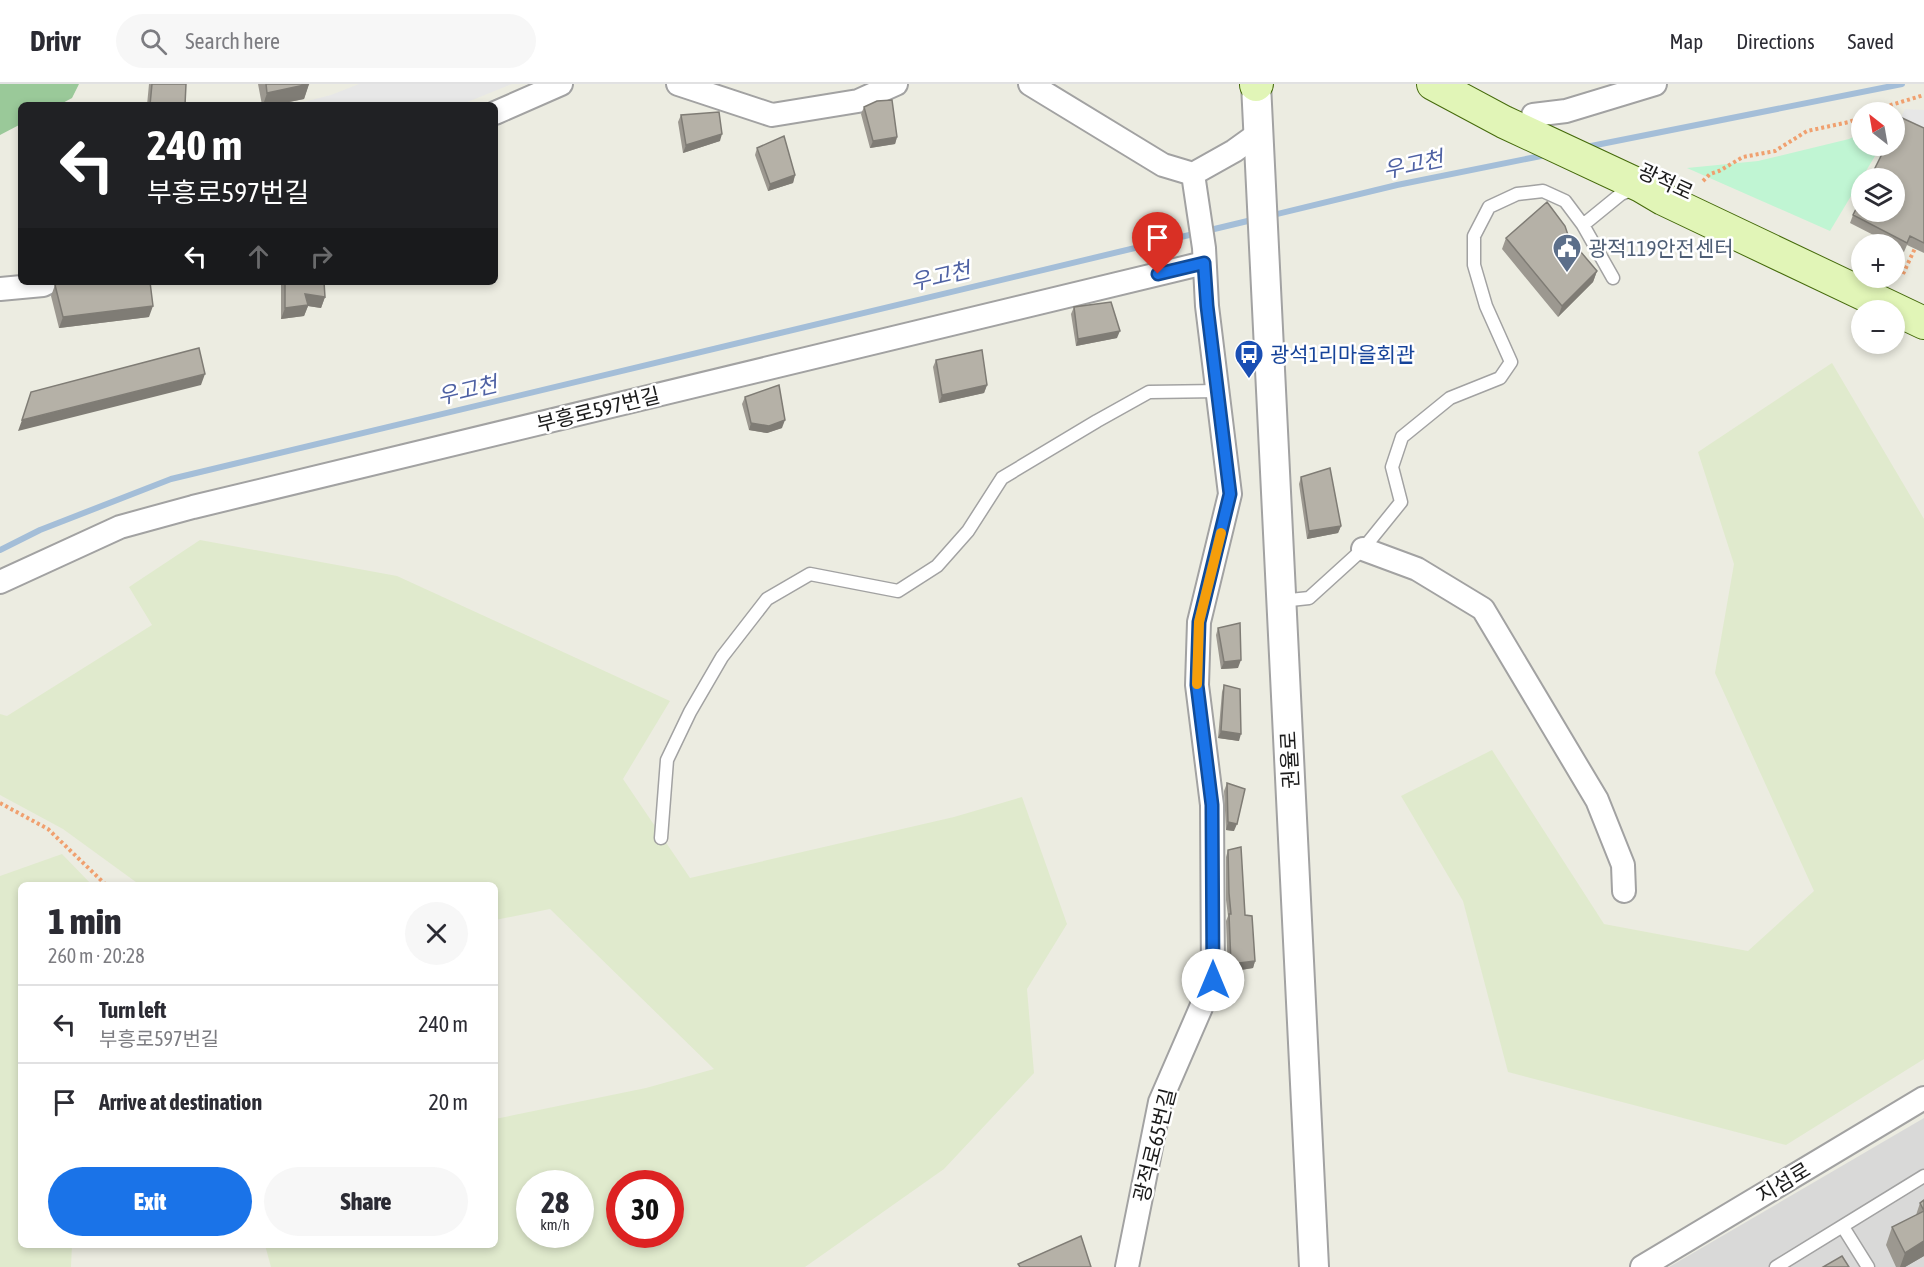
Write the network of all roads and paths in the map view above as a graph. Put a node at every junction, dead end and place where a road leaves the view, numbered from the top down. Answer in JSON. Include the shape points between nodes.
{"nodes":[{"id":1,"x":561,"y":84,"type":"edge"},
{"id":2,"x":678,"y":84,"type":"edge"},
{"id":3,"x":896,"y":84,"type":"edge"},
{"id":4,"x":1030,"y":84,"type":"edge"},
{"id":5,"x":1256,"y":84,"type":"edge"},
{"id":6,"x":1433,"y":84,"type":"edge"},
{"id":7,"x":1474,"y":84,"type":"edge"},
{"id":8,"x":1655,"y":84,"type":"edge"},
{"id":9,"x":1924,"y":95,"type":"edge"},
{"id":10,"x":1901,"y":102,"type":"edge"},
{"id":11,"x":498,"y":112,"type":"edge"},
{"id":12,"x":1851,"y":121,"type":"edge"},
{"id":13,"x":1536,"y":124,"type":"junction"},
{"id":14,"x":1259,"y":133,"type":"junction"},
{"id":15,"x":1193,"y":174,"type":"junction"},
{"id":16,"x":1626,"y":174,"type":"junction"},
{"id":17,"x":1703,"y":181,"type":"dead end"},
{"id":18,"x":1583,"y":225,"type":"junction"},
{"id":19,"x":1920,"y":236,"type":"edge"},
{"id":20,"x":1204,"y":255,"type":"junction"},
{"id":21,"x":1905,"y":255,"type":"edge"},
{"id":22,"x":1851,"y":266,"type":"edge"},
{"id":23,"x":1613,"y":278,"type":"dead end"},
{"id":24,"x":43,"y":285,"type":"edge"},
{"id":25,"x":1905,"y":287,"type":"edge"},
{"id":26,"x":0,"y":289,"type":"edge"},
{"id":27,"x":1924,"y":301,"type":"edge"},
{"id":28,"x":1924,"y":323,"type":"edge"},
{"id":29,"x":1219,"y":391,"type":"junction"},
{"id":30,"x":1363,"y":549,"type":"junction"},
{"id":31,"x":0,"y":582,"type":"edge"},
{"id":32,"x":1281,"y":601,"type":"junction"},
{"id":33,"x":0,"y":803,"type":"edge"},
{"id":34,"x":661,"y":838,"type":"dead end"},
{"id":35,"x":103,"y":882,"type":"edge"},
{"id":36,"x":1624,"y":891,"type":"dead end"},
{"id":37,"x":1924,"y":1098,"type":"edge"},
{"id":38,"x":1924,"y":1176,"type":"edge"},
{"id":39,"x":1844,"y":1227,"type":"junction"},
{"id":40,"x":1126,"y":1267,"type":"edge"},
{"id":41,"x":1314,"y":1267,"type":"edge"},
{"id":42,"x":1642,"y":1267,"type":"edge"},
{"id":43,"x":1776,"y":1267,"type":"edge"},
{"id":44,"x":1868,"y":1267,"type":"edge"}],
"edges":[{"from":1,"to":11,"type":"street"},
{"from":2,"to":3,"type":"street","via":[[772,115],[858,101]]},
{"from":4,"to":15,"type":"street","via":[[1163,165]]},
{"from":5,"to":14,"type":"street"},
{"from":6,"to":13,"type":"main road"},
{"from":7,"to":13,"type":"main road"},
{"from":8,"to":13,"type":"street"},
{"from":9,"to":10,"type":"path"},
{"from":12,"to":17,"type":"path","via":[[1807,131],[1774,151],[1743,158]]},
{"from":13,"to":16,"type":"main road"},
{"from":14,"to":15,"type":"street"},
{"from":14,"to":32,"type":"street","name":"권율로"},
{"from":15,"to":20,"type":"street","name":"광적로65번길"},
{"from":16,"to":18,"type":"lane","via":[[1621,194]]},
{"from":16,"to":22,"type":"main road","name":"광적로"},
{"from":16,"to":28,"type":"main road","name":"광적로","via":[[1663,199]]},
{"from":18,"to":23,"type":"lane"},
{"from":18,"to":30,"type":"lane","via":[[1564,201],[1543,191],[1517,194],[1489,207],[1474,236],[1474,266],[1486,306],[1511,362],[1500,378],[1450,398],[1402,438],[1392,467],[1401,502]]},
{"from":19,"to":21,"type":"path"},
{"from":20,"to":29,"type":"street","name":"광적로65번길"},
{"from":20,"to":31,"type":"street","name":"부흥로597번길","via":[[193,507],[120,527]]},
{"from":24,"to":26,"type":"street"},
{"from":25,"to":27,"type":"main road"},
{"from":29,"to":34,"type":"lane","via":[[1149,392],[1002,478],[968,531],[937,566],[898,591],[810,574],[767,599],[722,657],[667,760]]},
{"from":29,"to":40,"type":"street","name":"광적로65번길","via":[[1230,494],[1199,622],[1197,685],[1212,805],[1213,980],[1160,1102]]},
{"from":30,"to":32,"type":"lane","via":[[1309,598]]},
{"from":30,"to":36,"type":"street","via":[[1417,569],[1483,609],[1597,800],[1623,865]]},
{"from":32,"to":41,"type":"street","name":"권율로"},
{"from":33,"to":35,"type":"path","via":[[48,829]]},
{"from":37,"to":42,"type":"street","name":"지섬로"},
{"from":38,"to":39,"type":"lane"},
{"from":39,"to":43,"type":"lane"},
{"from":39,"to":44,"type":"lane"}]}
